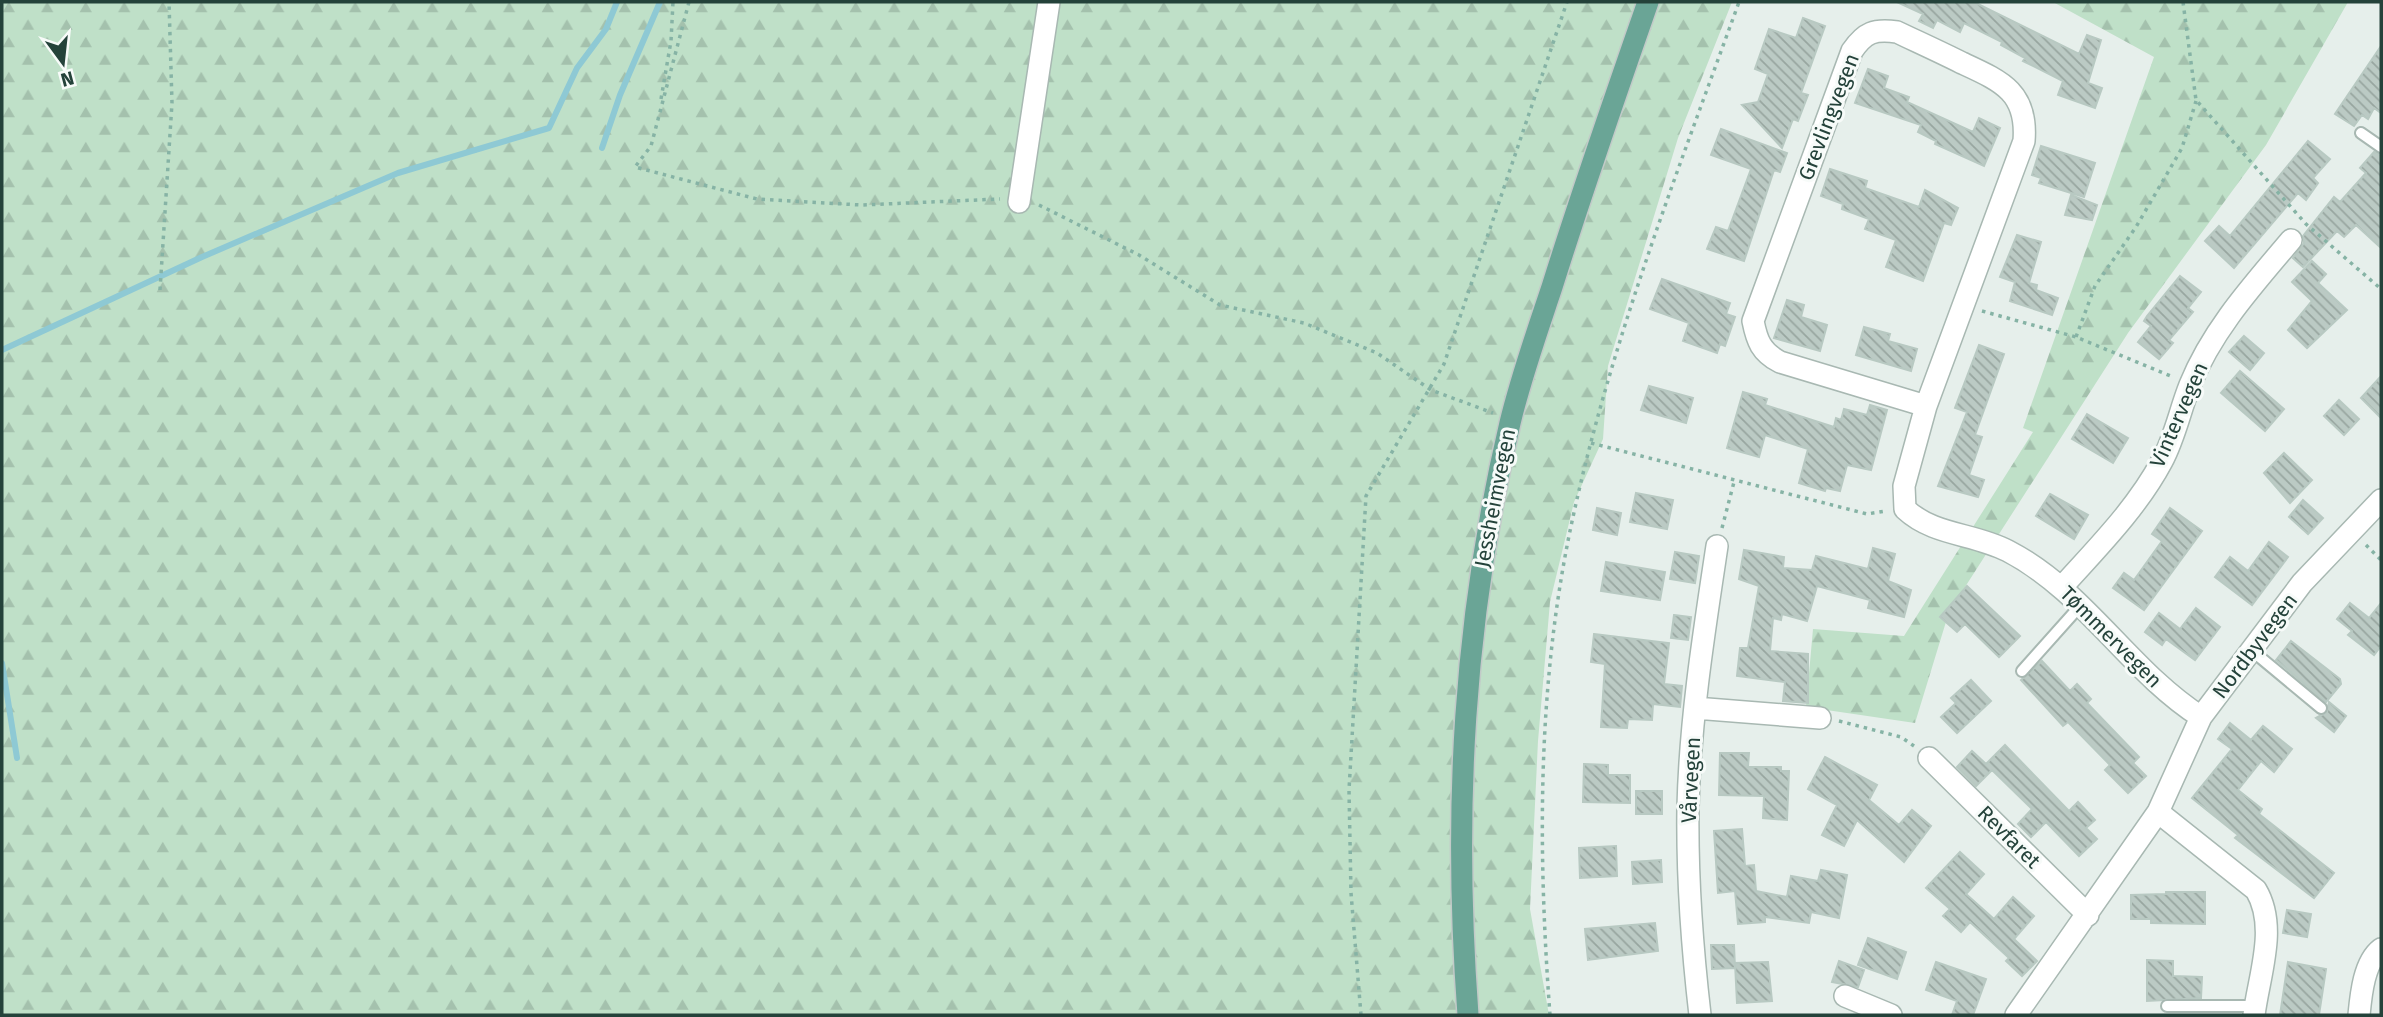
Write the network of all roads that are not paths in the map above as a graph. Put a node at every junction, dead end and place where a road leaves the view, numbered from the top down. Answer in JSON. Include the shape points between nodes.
{"nodes":[{"id":1,"x":1049,"y":2,"type":"edge"},
{"id":2,"x":1648,"y":2,"type":"edge"},
{"id":3,"x":2361,"y":133,"type":"dead end"},
{"id":4,"x":2381,"y":147,"type":"edge"},
{"id":5,"x":1019,"y":202,"type":"road end"},
{"id":6,"x":2291,"y":240,"type":"dead end"},
{"id":7,"x":1926,"y":406,"type":"junction"},
{"id":8,"x":2381,"y":500,"type":"edge"},
{"id":9,"x":1905,"y":509,"type":"joint"},
{"id":10,"x":1717,"y":546,"type":"road end"},
{"id":11,"x":2062,"y":587,"type":"junction"},
{"id":12,"x":2080,"y":606,"type":"junction"},
{"id":13,"x":2250,"y":649,"type":"junction"},
{"id":14,"x":2022,"y":671,"type":"dead end"},
{"id":15,"x":1695,"y":708,"type":"junction"},
{"id":16,"x":2321,"y":708,"type":"dead end"},
{"id":17,"x":2202,"y":717,"type":"junction"},
{"id":18,"x":1821,"y":718,"type":"road end"},
{"id":19,"x":1930,"y":758,"type":"road end"},
{"id":20,"x":2158,"y":811,"type":"junction"},
{"id":21,"x":2088,"y":915,"type":"junction"},
{"id":22,"x":2381,"y":948,"type":"edge"},
{"id":23,"x":1845,"y":996,"type":"dead end"},
{"id":24,"x":2167,"y":1006,"type":"dead end"},
{"id":25,"x":2254,"y":1011,"type":"edge"},
{"id":26,"x":1468,"y":1015,"type":"edge"},
{"id":27,"x":1700,"y":1015,"type":"edge"},
{"id":28,"x":1891,"y":1015,"type":"edge"},
{"id":29,"x":2016,"y":1015,"type":"edge"},
{"id":30,"x":2359,"y":1015,"type":"edge"}],
"edges":[{"from":1,"to":5,"type":"street"},
{"from":2,"to":26,"type":"main road","name":"Jessheimvegen","via":[[1511,420],[1483,551],[1465,695],[1459,863]]},
{"from":3,"to":4,"type":"lane"},
{"from":6,"to":11,"type":"street","name":"Vintervegen","via":[[2234,308],[2190,385],[2162,462],[2121,522]]},
{"from":7,"to":7,"type":"street","name":"Grevlingvegen","via":[[2024,141],[2026,124],[2021,107],[2002,82],[1897,32],[1878,29],[1863,35],[1852,51],[1753,321],[1765,354],[1780,362]]},
{"from":7,"to":9,"type":"street","name":"Grevlingvegen","via":[[1904,486]]},
{"from":8,"to":13,"type":"street","name":"Nordbyvegen","via":[[2302,583]]},
{"from":9,"to":11,"type":"street","name":"Tømmervegen","via":[[1934,527],[2007,550]]},
{"from":10,"to":15,"type":"street","name":"Vårvegen"},
{"from":11,"to":12,"type":"street","name":"Tømmervegen"},
{"from":12,"to":14,"type":"lane"},
{"from":12,"to":17,"type":"street","name":"Tømmervegen","via":[[2173,699]]},
{"from":13,"to":16,"type":"lane"},
{"from":13,"to":17,"type":"street","name":"Nordbyvegen"},
{"from":15,"to":18,"type":"street"},
{"from":15,"to":27,"type":"street","name":"Vårvegen","via":[[1689,820],[1692,938]]},
{"from":17,"to":20,"type":"street","name":"Nordbyvegen"},
{"from":19,"to":21,"type":"street","name":"Revfaret"},
{"from":20,"to":21,"type":"street","name":"Nordbyvegen"},
{"from":20,"to":25,"type":"street","via":[[2256,890],[2265,905],[2266,939]]},
{"from":21,"to":29,"type":"street","name":"Nordbyvegen"},
{"from":22,"to":30,"type":"street","via":[[2362,987]]},
{"from":23,"to":28,"type":"street"},
{"from":24,"to":25,"type":"lane"}]}
